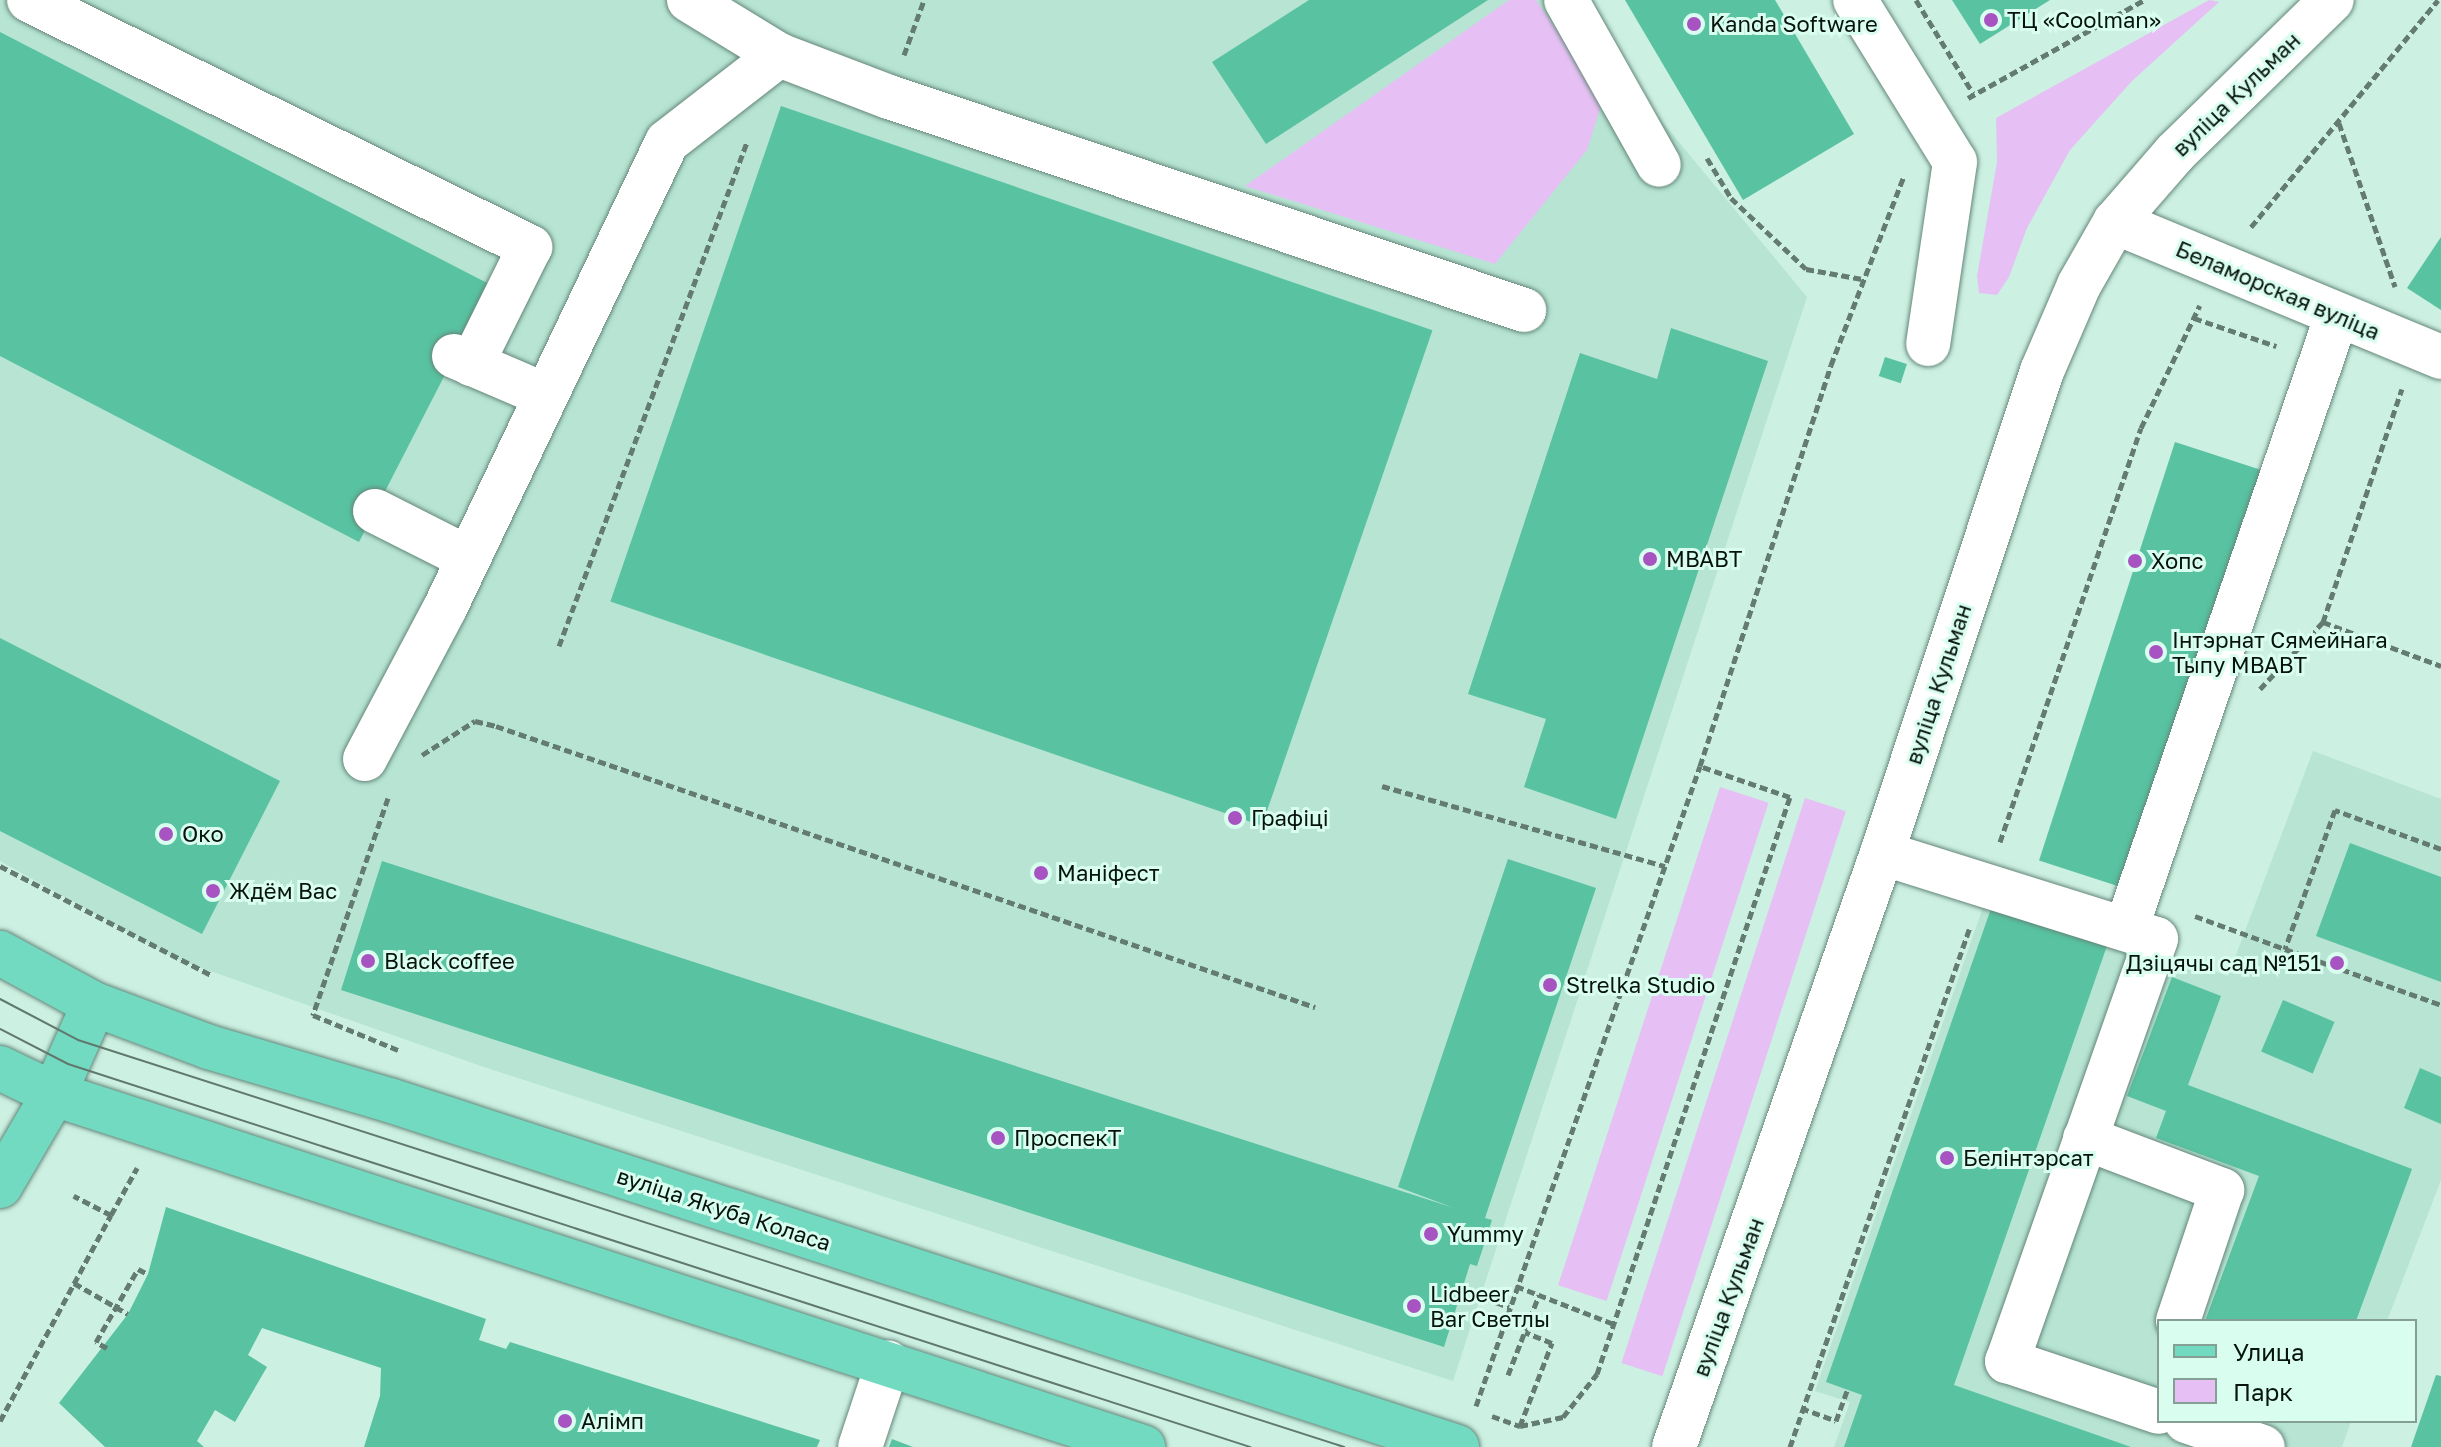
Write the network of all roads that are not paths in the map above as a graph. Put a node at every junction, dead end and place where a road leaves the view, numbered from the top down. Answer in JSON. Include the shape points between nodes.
{"nodes":[{"id":1,"x":29,"y":0,"type":"edge"},
{"id":2,"x":689,"y":0,"type":"edge"},
{"id":3,"x":1566,"y":0,"type":"edge"},
{"id":4,"x":1855,"y":0,"type":"edge"},
{"id":5,"x":2332,"y":0,"type":"edge"},
{"id":6,"x":779,"y":55,"type":"junction"},
{"id":7,"x":1659,"y":165,"type":"dead end"},
{"id":8,"x":2115,"y":222,"type":"junction"},
{"id":9,"x":1524,"y":310,"type":"dead end"},
{"id":10,"x":2337,"y":315,"type":"junction"},
{"id":11,"x":1928,"y":344,"type":"dead end"},
{"id":12,"x":2428,"y":353,"type":"edge"},
{"id":13,"x":545,"y":395,"type":"junction"},
{"id":14,"x":375,"y":511,"type":"dead end"},
{"id":15,"x":468,"y":558,"type":"junction"},
{"id":16,"x":379,"y":772,"type":"road end"},
{"id":17,"x":1882,"y":853,"type":"junction"},
{"id":18,"x":2126,"y":929,"type":"junction"},
{"id":19,"x":0,"y":953,"type":"edge"},
{"id":20,"x":94,"y":1004,"type":"junction"},
{"id":21,"x":0,"y":1068,"type":"edge"},
{"id":22,"x":54,"y":1094,"type":"junction"},
{"id":23,"x":2085,"y":1138,"type":"junction"},
{"id":24,"x":0,"y":1186,"type":"edge"},
{"id":25,"x":2179,"y":1319,"type":"edge"},
{"id":26,"x":888,"y":1363,"type":"junction"},
{"id":27,"x":2157,"y":1402,"type":"edge"},
{"id":28,"x":2207,"y":1423,"type":"edge"},
{"id":29,"x":1466,"y":1429,"type":"edge"},
{"id":30,"x":860,"y":1447,"type":"edge"},
{"id":31,"x":1143,"y":1447,"type":"edge"},
{"id":32,"x":1674,"y":1447,"type":"edge"},
{"id":33,"x":2263,"y":1447,"type":"edge"}],
"edges":[{"from":1,"to":13,"type":"street","via":[[530,247],[463,360]]},
{"from":2,"to":6,"type":"street"},
{"from":3,"to":7,"type":"street"},
{"from":4,"to":11,"type":"street","via":[[1955,162]]},
{"from":5,"to":8,"type":"street","name":"вуліца Кульман","via":[[2175,153]]},
{"from":6,"to":9,"type":"street","via":[[889,97]]},
{"from":6,"to":13,"type":"street","via":[[667,142]]},
{"from":8,"to":10,"type":"street","name":"Беламорская вуліца"},
{"from":8,"to":17,"type":"street","name":"вуліца Кульман","via":[[2079,285],[2042,371]]},
{"from":10,"to":12,"type":"street","name":"Беламорская вуліца"},
{"from":10,"to":18,"type":"street"},
{"from":13,"to":15,"type":"street"},
{"from":14,"to":15,"type":"street"},
{"from":15,"to":16,"type":"street"},
{"from":17,"to":18,"type":"street"},
{"from":17,"to":32,"type":"street","name":"вуліца Кульман"},
{"from":18,"to":23,"type":"street","via":[[2156,939]]},
{"from":19,"to":20,"type":"main road","name":"вуліца Якуба Коласа"},
{"from":20,"to":22,"type":"main road"},
{"from":20,"to":29,"type":"main road","name":"вуліца Якуба Коласа","via":[[209,1047]]},
{"from":21,"to":22,"type":"main road"},
{"from":22,"to":24,"type":"main road"},
{"from":22,"to":26,"type":"main road"},
{"from":23,"to":25,"type":"street","via":[[2222,1190]]},
{"from":23,"to":27,"type":"street","via":[[2007,1361]]},
{"from":26,"to":30,"type":"street"},
{"from":26,"to":31,"type":"main road"},
{"from":28,"to":33,"type":"street"}]}
